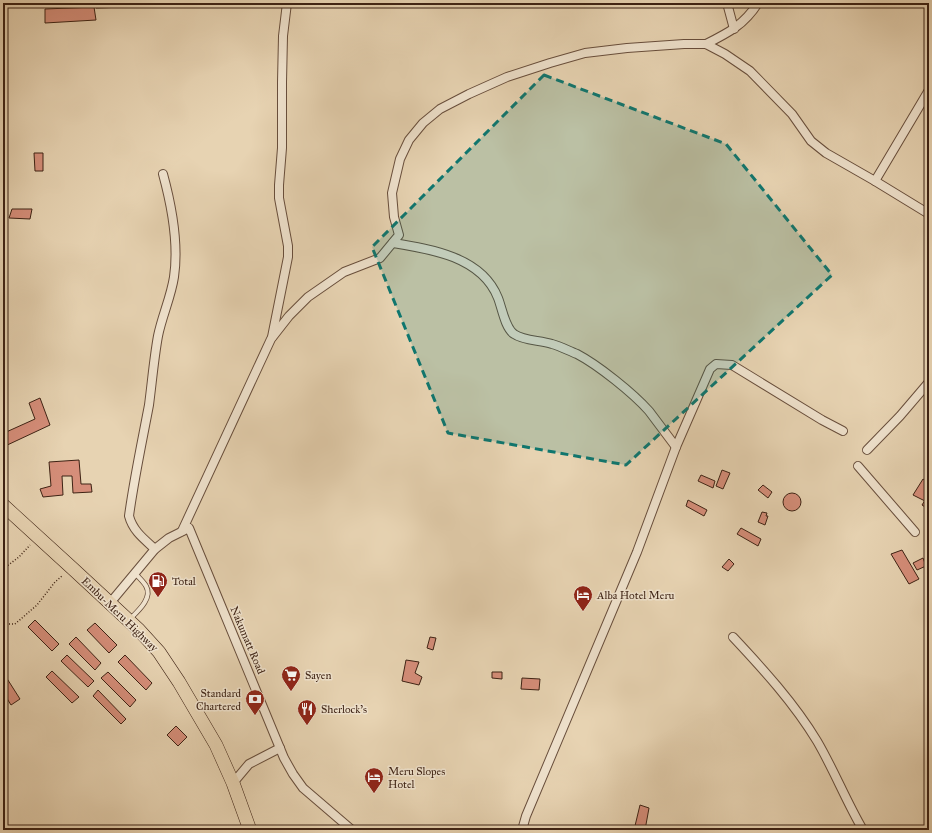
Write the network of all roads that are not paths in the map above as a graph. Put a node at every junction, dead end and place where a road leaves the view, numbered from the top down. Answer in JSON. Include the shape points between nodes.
{"nodes":[{"id":1,"x":287,"y":3,"type":"edge"},
{"id":2,"x":727,"y":3,"type":"edge"},
{"id":3,"x":758,"y":3,"type":"edge"},
{"id":4,"x":734,"y":29,"type":"junction"},
{"id":5,"x":706,"y":44,"type":"junction"},
{"id":6,"x":929,"y":90,"type":"edge"},
{"id":7,"x":163,"y":174,"type":"dead end"},
{"id":8,"x":876,"y":181,"type":"junction"},
{"id":9,"x":929,"y":214,"type":"edge"},
{"id":10,"x":393,"y":243,"type":"junction"},
{"id":11,"x":271,"y":339,"type":"junction"},
{"id":12,"x":929,"y":382,"type":"edge"},
{"id":13,"x":843,"y":431,"type":"dead end"},
{"id":14,"x":676,"y":447,"type":"junction"},
{"id":15,"x":867,"y":450,"type":"dead end"},
{"id":16,"x":858,"y":466,"type":"dead end"},
{"id":17,"x":3,"y":505,"type":"edge"},
{"id":18,"x":186,"y":530,"type":"junction"},
{"id":19,"x":916,"y":532,"type":"dead end"},
{"id":20,"x":155,"y":549,"type":"junction"},
{"id":21,"x":135,"y":573,"type":"junction"},
{"id":22,"x":110,"y":603,"type":"junction"},
{"id":23,"x":128,"y":620,"type":"junction"},
{"id":24,"x":733,"y":637,"type":"dead end"},
{"id":25,"x":280,"y":748,"type":"junction"},
{"id":26,"x":233,"y":783,"type":"junction"},
{"id":27,"x":344,"y":824,"type":"junction"},
{"id":28,"x":250,"y":830,"type":"edge"},
{"id":29,"x":337,"y":830,"type":"edge"},
{"id":30,"x":352,"y":830,"type":"edge"},
{"id":31,"x":522,"y":830,"type":"edge"},
{"id":32,"x":863,"y":830,"type":"edge"}],
"edges":[{"from":1,"to":11,"type":"street","via":[[283,36],[279,198],[288,257]]},
{"from":2,"to":4,"type":"street"},
{"from":3,"to":4,"type":"street"},
{"from":4,"to":5,"type":"street"},
{"from":5,"to":8,"type":"street","via":[[750,71],[792,114],[811,141],[826,153]]},
{"from":5,"to":10,"type":"street","via":[[665,44],[585,54],[507,77],[440,109],[423,123],[409,140],[400,159],[392,193],[399,235]]},
{"from":6,"to":8,"type":"street"},
{"from":7,"to":20,"type":"street","via":[[174,233],[174,278],[159,334],[129,516],[135,530]]},
{"from":8,"to":9,"type":"street"},
{"from":10,"to":11,"type":"street","via":[[380,258],[344,272],[308,297]]},
{"from":10,"to":14,"type":"street","via":[[424,247],[449,255],[476,270],[495,290],[506,325],[514,334],[552,344],[578,355],[599,368],[648,411]]},
{"from":11,"to":18,"type":"street"},
{"from":12,"to":15,"type":"street"},
{"from":13,"to":14,"type":"street","via":[[732,365],[716,364],[710,369]]},
{"from":14,"to":31,"type":"street","via":[[637,552]]},
{"from":16,"to":19,"type":"street"},
{"from":17,"to":22,"type":"highway","name":"Embu-Meru Highway"},
{"from":18,"to":20,"type":"street","via":[[169,538]]},
{"from":18,"to":25,"type":"street","name":"Nakumatt Road"},
{"from":20,"to":21,"type":"street"},
{"from":21,"to":22,"type":"street"},
{"from":21,"to":23,"type":"lane","via":[[147,587],[147,598],[143,606]]},
{"from":22,"to":23,"type":"highway","name":"Embu-Meru Highway"},
{"from":23,"to":26,"type":"highway","name":"Embu-Meru Highway","via":[[159,652],[179,682],[216,745]]},
{"from":24,"to":32,"type":"street","via":[[788,700],[816,739]]},
{"from":25,"to":26,"type":"street","via":[[249,764]]},
{"from":25,"to":27,"type":"street","name":"Nakumatt Road","via":[[303,788]]},
{"from":26,"to":28,"type":"highway","name":"Embu-Meru Highway"},
{"from":27,"to":29,"type":"street"},
{"from":27,"to":30,"type":"street","name":"Nakumatt Road"}]}
